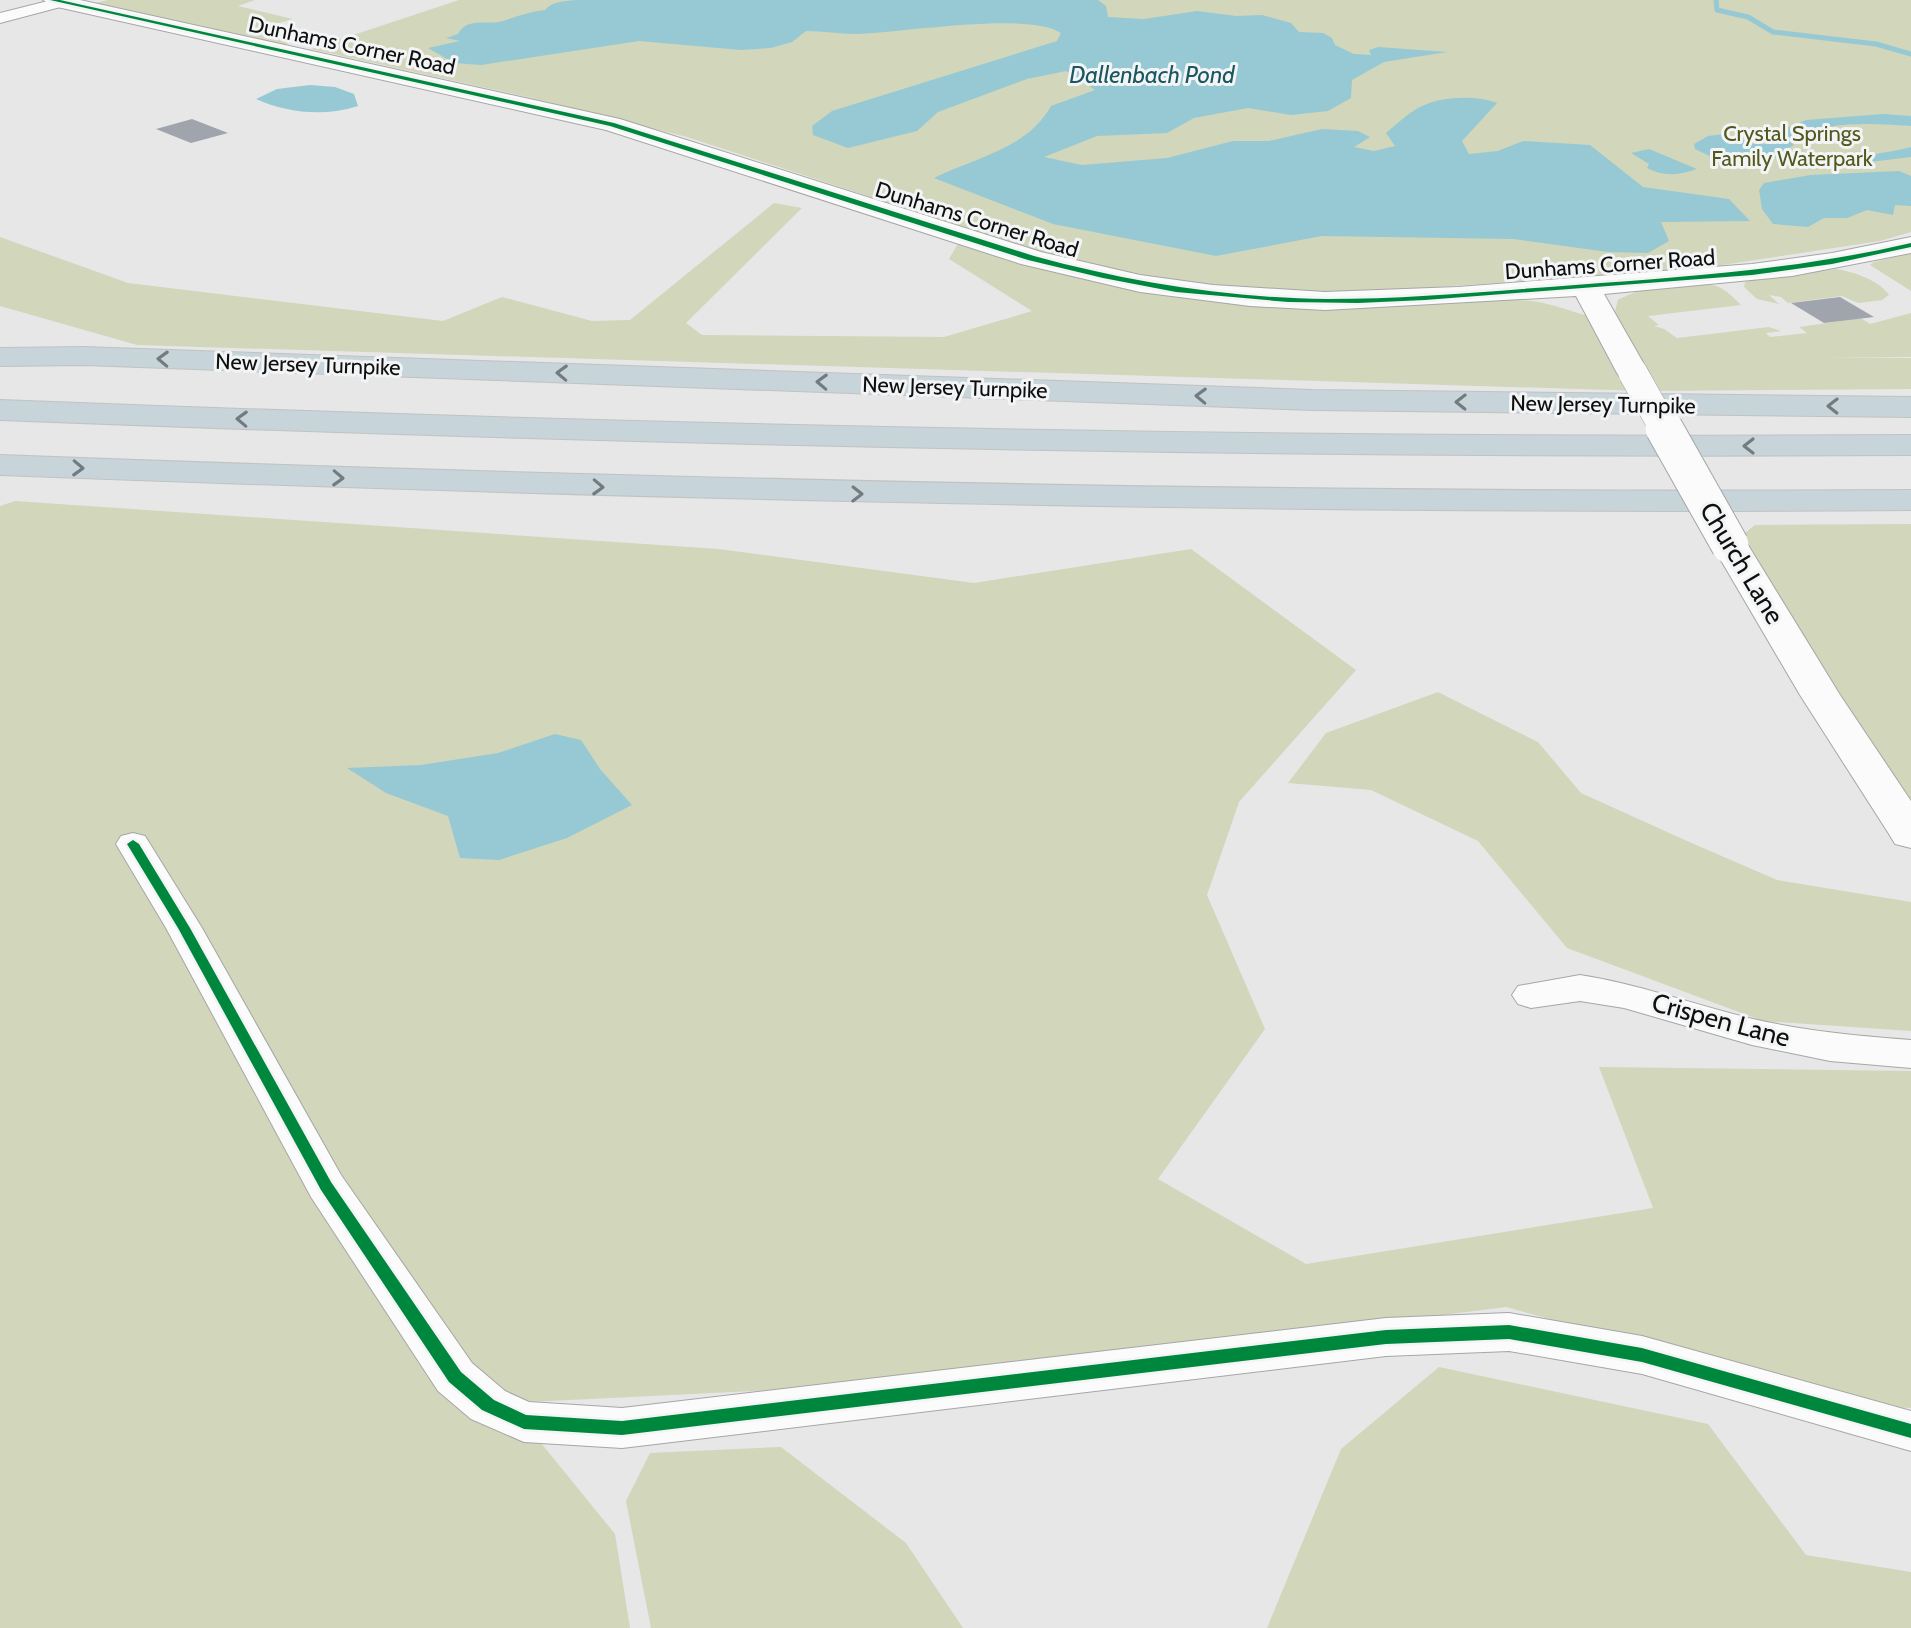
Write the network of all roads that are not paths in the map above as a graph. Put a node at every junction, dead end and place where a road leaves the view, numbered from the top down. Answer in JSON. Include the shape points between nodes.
{"nodes":[{"id":1,"x":58,"y":1,"type":"edge"},
{"id":2,"x":0,"y":18,"type":"edge"},
{"id":3,"x":1911,"y":245,"type":"edge"},
{"id":4,"x":1652,"y":282,"type":"junction"},
{"id":5,"x":1585,"y":286,"type":"junction"},
{"id":6,"x":1465,"y":295,"type":"junction"},
{"id":7,"x":1602,"y":318,"type":"junction"},
{"id":8,"x":0,"y":349,"type":"edge"},
{"id":9,"x":84,"y":356,"type":"junction"},
{"id":10,"x":0,"y":357,"type":"edge"},
{"id":11,"x":257,"y":391,"type":"dead end"},
{"id":12,"x":1911,"y":407,"type":"edge"},
{"id":13,"x":0,"y":410,"type":"edge"},
{"id":14,"x":0,"y":438,"type":"edge"},
{"id":15,"x":1911,"y":445,"type":"edge"},
{"id":16,"x":1551,"y":447,"type":"junction"},
{"id":17,"x":0,"y":465,"type":"edge"},
{"id":18,"x":1911,"y":474,"type":"edge"},
{"id":19,"x":1911,"y":500,"type":"edge"},
{"id":20,"x":1911,"y":834,"type":"edge"},
{"id":21,"x":133,"y":844,"type":"dead end"},
{"id":22,"x":1531,"y":995,"type":"dead end"},
{"id":23,"x":1911,"y":1054,"type":"edge"},
{"id":24,"x":1911,"y":1431,"type":"edge"}],
"edges":[{"from":1,"to":2,"type":"street"},
{"from":1,"to":6,"type":"street","name":"Dunhams Corner Road","via":[[612,124],[1031,258],[1126,281],[1276,299]]},
{"from":3,"to":4,"type":"street","name":"Dunhams Corner Road","via":[[1804,265]]},
{"from":4,"to":5,"type":"street","name":"Dunhams Corner Road"},
{"from":4,"to":7,"type":"street","via":[[1615,296]]},
{"from":5,"to":6,"type":"street","name":"Dunhams Corner Road"},
{"from":5,"to":7,"type":"street","name":"Church Lane"},
{"from":6,"to":7,"type":"street","via":[[1551,301]]},
{"from":7,"to":20,"type":"street","name":"Church Lane","bridge":true,"via":[[1730,545]]},
{"from":8,"to":9,"type":"highway"},
{"from":9,"to":10,"type":"highway","name":"New Jersey Turnpike"},
{"from":12,"to":9,"type":"highway","name":"New Jersey Turnpike","one_way":true,"via":[[1313,400]]},
{"from":11,"to":16,"type":"highway","via":[[407,407],[947,421]]},
{"from":16,"to":13,"type":"highway","name":"New Jersey Turnpike","one_way":true,"via":[[673,435]]},
{"from":14,"to":18,"type":"highway","via":[[1037,471]]},
{"from":15,"to":16,"type":"highway","name":"New Jersey Turnpike","one_way":true},
{"from":17,"to":19,"type":"highway","one_way":true,"via":[[972,496]]},
{"from":21,"to":24,"type":"street","via":[[326,1186],[446,1364],[488,1405],[524,1422],[622,1428],[1386,1337],[1509,1332],[1642,1355]]},
{"from":22,"to":23,"type":"street","name":"Crispen Lane","via":[[1580,988],[1626,995],[1752,1032],[1830,1047]]}]}
